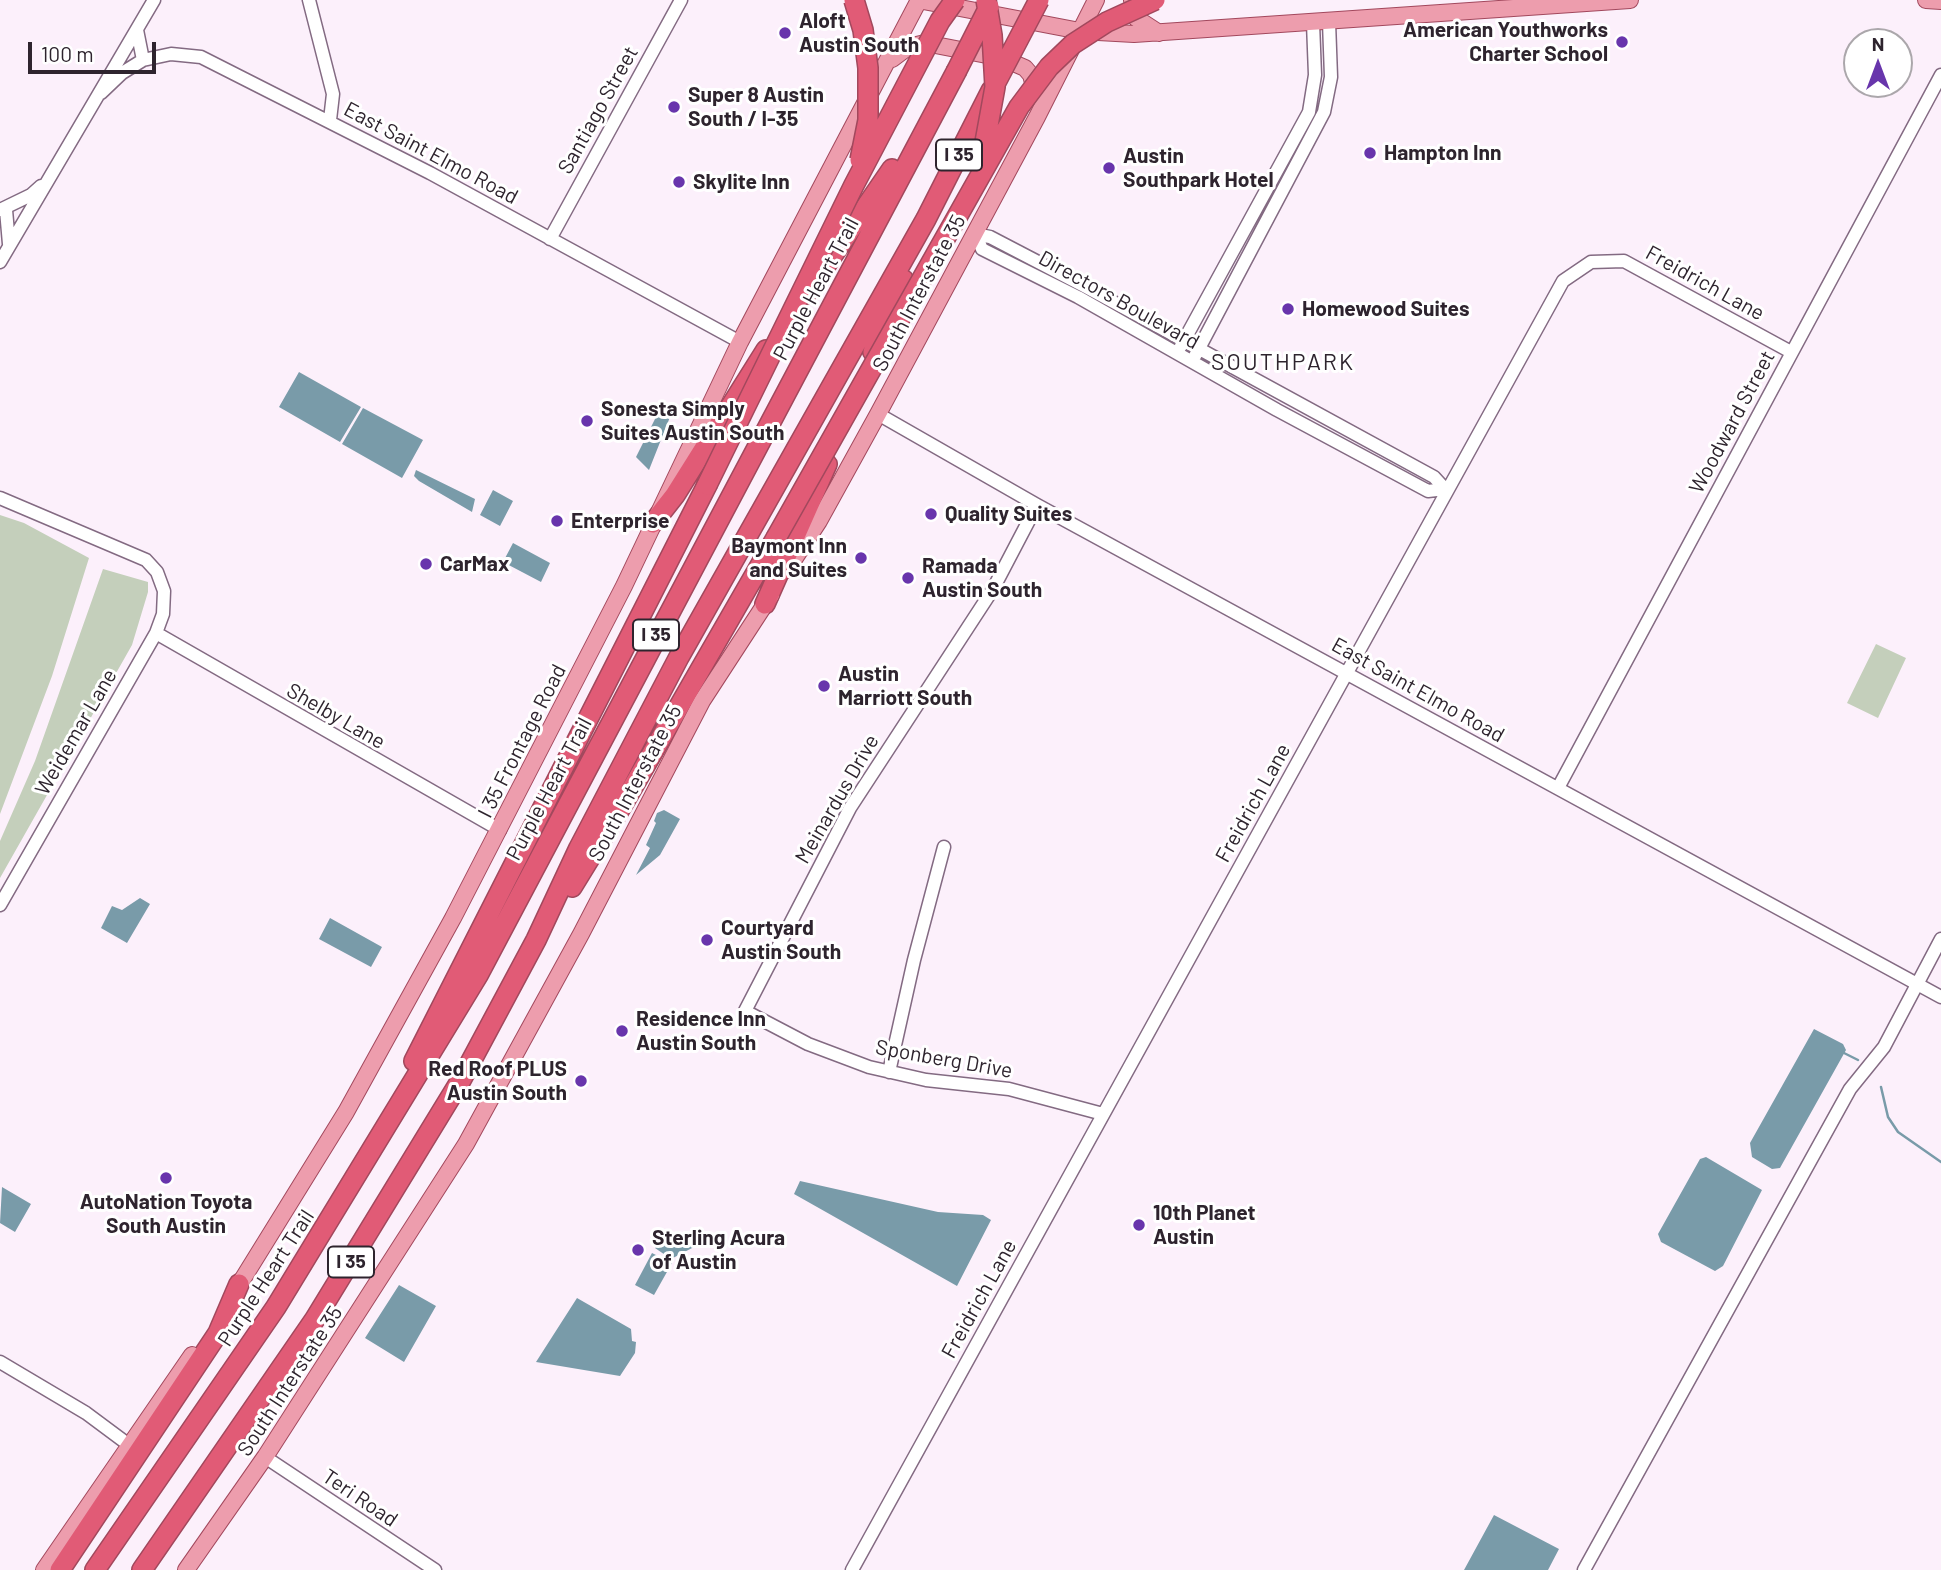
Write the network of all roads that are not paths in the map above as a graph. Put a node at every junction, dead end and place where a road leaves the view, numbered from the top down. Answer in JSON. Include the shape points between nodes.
{"nodes":[{"id":1,"x":154,"y":0,"type":"edge"},
{"id":2,"x":309,"y":0,"type":"edge"},
{"id":3,"x":681,"y":0,"type":"edge"},
{"id":4,"x":854,"y":0,"type":"edge"},
{"id":5,"x":918,"y":0,"type":"edge"},
{"id":6,"x":955,"y":0,"type":"edge"},
{"id":7,"x":986,"y":0,"type":"edge"},
{"id":8,"x":993,"y":0,"type":"edge"},
{"id":9,"x":1039,"y":0,"type":"edge"},
{"id":10,"x":1096,"y":0,"type":"edge"},
{"id":11,"x":1132,"y":0,"type":"edge"},
{"id":12,"x":1155,"y":0,"type":"edge"},
{"id":13,"x":1630,"y":0,"type":"edge"},
{"id":14,"x":1926,"y":0,"type":"edge"},
{"id":15,"x":1941,"y":1,"type":"edge"},
{"id":16,"x":1321,"y":22,"type":"junction"},
{"id":17,"x":137,"y":30,"type":"junction"},
{"id":18,"x":1080,"y":31,"type":"junction"},
{"id":19,"x":1161,"y":34,"type":"junction"},
{"id":20,"x":144,"y":60,"type":"junction"},
{"id":21,"x":888,"y":64,"type":"junction"},
{"id":22,"x":1941,"y":75,"type":"edge"},
{"id":23,"x":101,"y":93,"type":"junction"},
{"id":24,"x":1037,"y":117,"type":"junction"},
{"id":25,"x":930,"y":118,"type":"junction"},
{"id":26,"x":330,"y":120,"type":"junction"},
{"id":27,"x":55,"y":172,"type":"junction"},
{"id":28,"x":976,"y":178,"type":"junction"},
{"id":29,"x":854,"y":185,"type":"junction"},
{"id":30,"x":3,"y":210,"type":"edge"},
{"id":31,"x":926,"y":219,"type":"junction"},
{"id":32,"x":975,"y":234,"type":"junction"},
{"id":33,"x":550,"y":239,"type":"junction"},
{"id":34,"x":4,"y":241,"type":"edge"},
{"id":35,"x":0,"y":262,"type":"edge"},
{"id":36,"x":1081,"y":292,"type":"junction"},
{"id":37,"x":1183,"y":341,"type":"junction"},
{"id":38,"x":740,"y":342,"type":"junction"},
{"id":39,"x":1199,"y":349,"type":"junction"},
{"id":40,"x":1791,"y":352,"type":"junction"},
{"id":41,"x":1177,"y":353,"type":"junction"},
{"id":42,"x":1192,"y":362,"type":"junction"},
{"id":43,"x":878,"y":414,"type":"junction"},
{"id":44,"x":1445,"y":489,"type":"junction"},
{"id":45,"x":0,"y":498,"type":"edge"},
{"id":46,"x":1037,"y":505,"type":"junction"},
{"id":47,"x":653,"y":523,"type":"junction"},
{"id":48,"x":765,"y":604,"type":"junction"},
{"id":49,"x":156,"y":633,"type":"junction"},
{"id":50,"x":1348,"y":674,"type":"junction"},
{"id":51,"x":1558,"y":788,"type":"junction"},
{"id":52,"x":500,"y":830,"type":"junction"},
{"id":53,"x":944,"y":847,"type":"dead end"},
{"id":54,"x":0,"y":905,"type":"edge"},
{"id":55,"x":1941,"y":939,"type":"edge"},
{"id":56,"x":537,"y":940,"type":"junction"},
{"id":57,"x":1916,"y":984,"type":"junction"},
{"id":58,"x":1941,"y":998,"type":"edge"},
{"id":59,"x":746,"y":1011,"type":"joint"},
{"id":60,"x":889,"y":1072,"type":"junction"},
{"id":61,"x":1103,"y":1114,"type":"junction"},
{"id":62,"x":374,"y":1149,"type":"junction"},
{"id":63,"x":239,"y":1284,"type":"junction"},
{"id":64,"x":0,"y":1362,"type":"edge"},
{"id":65,"x":129,"y":1445,"type":"junction"},
{"id":66,"x":265,"y":1457,"type":"junction"},
{"id":67,"x":44,"y":1570,"type":"edge"},
{"id":68,"x":60,"y":1570,"type":"edge"},
{"id":69,"x":95,"y":1570,"type":"edge"},
{"id":70,"x":142,"y":1570,"type":"edge"},
{"id":71,"x":186,"y":1570,"type":"edge"},
{"id":72,"x":435,"y":1570,"type":"edge"},
{"id":73,"x":852,"y":1570,"type":"edge"},
{"id":74,"x":1584,"y":1570,"type":"edge"}],
"edges":[{"from":1,"to":17,"type":"street"},
{"from":2,"to":26,"type":"street","via":[[333,94]]},
{"from":3,"to":33,"type":"street","name":"Santiago Street"},
{"from":4,"to":29,"type":"highway","bridge":true,"via":[[863,30],[869,105]]},
{"from":5,"to":18,"type":"main road"},
{"from":5,"to":21,"type":"main road"},
{"from":6,"to":29,"type":"highway","bridge":true},
{"from":7,"to":28,"type":"highway","bridge":true,"via":[[995,86],[990,129]]},
{"from":8,"to":25,"type":"highway","name":"Purple Heart Trail","number":"I 35","bridge":true},
{"from":9,"to":31,"type":"highway","number":"I 35","bridge":true},
{"from":10,"to":18,"type":"main road","name":"South Interstate 35"},
{"from":11,"to":19,"type":"main road","via":[[1136,18]]},
{"from":12,"to":28,"type":"highway","bridge":true,"via":[[1107,22],[1049,67]]},
{"from":13,"to":16,"type":"main road"},
{"from":14,"to":15,"type":"main road"},
{"from":16,"to":19,"type":"main road"},
{"from":16,"to":37,"type":"street","via":[[1309,112]]},
{"from":16,"to":39,"type":"street","via":[[1331,77],[1324,112]]},
{"from":17,"to":20,"type":"street"},
{"from":17,"to":23,"type":"street"},
{"from":18,"to":19,"type":"main road"},
{"from":18,"to":24,"type":"main road","name":"South Interstate 35"},
{"from":20,"to":23,"type":"street","name":"East Saint Elmo Road"},
{"from":20,"to":26,"type":"street","name":"East Saint Elmo Road","via":[[171,54],[201,57]]},
{"from":21,"to":24,"type":"main road","via":[[908,47],[925,43],[1016,63],[1031,75]]},
{"from":21,"to":38,"type":"main road"},
{"from":22,"to":40,"type":"street","name":"Woodward Street"},
{"from":23,"to":27,"type":"street"},
{"from":24,"to":32,"type":"main road","name":"South Interstate 35"},
{"from":25,"to":47,"type":"highway","via":[[772,341]]},
{"from":25,"to":62,"type":"highway","name":"Purple Heart Trail","number":"I 35","via":[[478,975]]},
{"from":26,"to":33,"type":"street","name":"East Saint Elmo Road"},
{"from":27,"to":30,"type":"street","via":[[31,195]]},
{"from":27,"to":34,"type":"street"},
{"from":28,"to":56,"type":"highway","bridge":true,"via":[[623,804]]},
{"from":29,"to":62,"type":"highway","bridge":true,"via":[[555,787],[430,1024]]},
{"from":30,"to":34,"type":"street"},
{"from":31,"to":48,"type":"highway","via":[[915,256]]},
{"from":31,"to":56,"type":"highway","number":"I 35","via":[[679,657],[579,848]]},
{"from":32,"to":36,"type":"street","name":"Directors Boulevard","via":[[990,237]]},
{"from":32,"to":43,"type":"main road","name":"South Interstate 35"},
{"from":33,"to":38,"type":"street","name":"East Saint Elmo Road"},
{"from":34,"to":35,"type":"street"},
{"from":36,"to":37,"type":"street","name":"Directors Boulevard"},
{"from":36,"to":41,"type":"street","name":"Directors Boulevard"},
{"from":37,"to":39,"type":"street","name":"Directors Boulevard"},
{"from":37,"to":41,"type":"street"},
{"from":38,"to":47,"type":"main road"},
{"from":39,"to":42,"type":"street"},
{"from":39,"to":44,"type":"street","name":"Directors Boulevard","via":[[1434,477]]},
{"from":40,"to":44,"type":"street","name":"Freidrich Lane","via":[[1630,264],[1604,260],[1584,265],[1558,287]]},
{"from":40,"to":51,"type":"street","name":"Woodward Street"},
{"from":41,"to":42,"type":"street","name":"Directors Boulevard"},
{"from":42,"to":44,"type":"street","name":"Directors Boulevard","via":[[1428,491]]},
{"from":43,"to":46,"type":"street","name":"East Saint Elmo Road"},
{"from":43,"to":48,"type":"main road","name":"South Interstate 35","via":[[819,521]]},
{"from":44,"to":50,"type":"street","name":"Freidrich Lane"},
{"from":45,"to":49,"type":"street","name":"Weidemar Lane","via":[[146,560],[164,591]]},
{"from":46,"to":50,"type":"street","name":"East Saint Elmo Road"},
{"from":46,"to":59,"type":"street","name":"Meinardus Drive","via":[[993,589],[850,808]]},
{"from":47,"to":52,"type":"main road","name":"I 35 Frontage Road"},
{"from":48,"to":66,"type":"main road","name":"South Interstate 35","via":[[702,701],[466,1144]]},
{"from":49,"to":52,"type":"street","name":"Shelby Lane"},
{"from":49,"to":54,"type":"street","name":"Weidemar Lane"},
{"from":50,"to":51,"type":"street","name":"East Saint Elmo Road"},
{"from":50,"to":61,"type":"street","name":"Freidrich Lane"},
{"from":51,"to":57,"type":"street","name":"East Saint Elmo Road"},
{"from":52,"to":63,"type":"main road","name":"I 35 Frontage Road","via":[[320,1157]]},
{"from":53,"to":60,"type":"street"},
{"from":55,"to":57,"type":"street"},
{"from":56,"to":70,"type":"highway","number":"I 35","via":[[433,1128],[316,1319]]},
{"from":57,"to":58,"type":"street","name":"East Saint Elmo Road"},
{"from":57,"to":74,"type":"street","via":[[1884,1047],[1850,1090]]},
{"from":59,"to":60,"type":"street","name":"Sponberg Drive","via":[[822,1050]]},
{"from":60,"to":61,"type":"street","name":"Sponberg Drive","via":[[1009,1089]]},
{"from":61,"to":73,"type":"street","name":"Freidrich Lane"},
{"from":62,"to":69,"type":"highway","name":"Purple Heart Trail","number":"I 35","via":[[276,1307]]},
{"from":63,"to":65,"type":"main road"},
{"from":63,"to":68,"type":"highway","via":[[218,1333]]},
{"from":64,"to":65,"type":"street","via":[[86,1413]]},
{"from":65,"to":67,"type":"main road"},
{"from":66,"to":71,"type":"main road","name":"South Interstate 35"},
{"from":66,"to":72,"type":"street","name":"Teri Road"}]}
